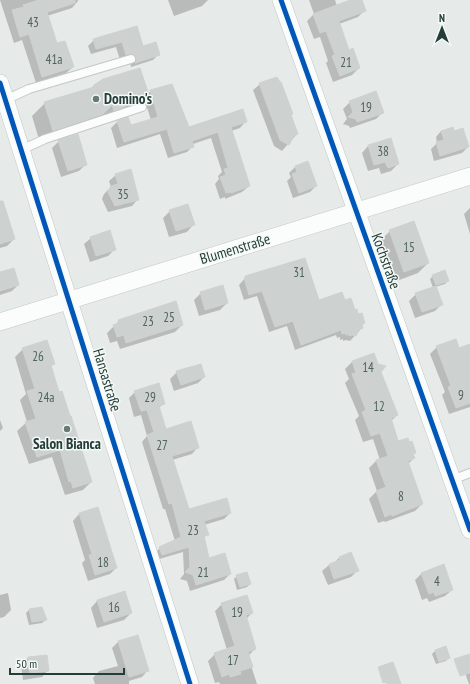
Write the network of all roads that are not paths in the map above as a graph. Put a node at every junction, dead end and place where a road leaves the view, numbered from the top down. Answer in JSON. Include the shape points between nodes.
{"nodes":[{"id":1,"x":281,"y":0,"type":"edge"},
{"id":2,"x":131,"y":59,"type":"dead end"},
{"id":3,"x":0,"y":82,"type":"edge"},
{"id":4,"x":5,"y":100,"type":"junction"},
{"id":5,"x":142,"y":107,"type":"dead end"},
{"id":6,"x":21,"y":150,"type":"junction"},
{"id":7,"x":470,"y":176,"type":"edge"},
{"id":8,"x":356,"y":211,"type":"junction"},
{"id":9,"x":69,"y":300,"type":"junction"},
{"id":10,"x":0,"y":322,"type":"edge"},
{"id":11,"x":470,"y":473,"type":"edge"},
{"id":12,"x":452,"y":480,"type":"junction"},
{"id":13,"x":470,"y":530,"type":"edge"},
{"id":14,"x":190,"y":684,"type":"edge"}],
"edges":[{"from":1,"to":8,"type":"street","name":"Kochstraße"},
{"from":2,"to":4,"type":"lane","via":[[29,89]]},
{"from":3,"to":4,"type":"street","name":"Hansastraße"},
{"from":4,"to":6,"type":"street","name":"Hansastraße"},
{"from":5,"to":6,"type":"lane"},
{"from":6,"to":9,"type":"street","name":"Hansastraße"},
{"from":7,"to":8,"type":"street","name":"Blumenstraße"},
{"from":8,"to":9,"type":"street","name":"Blumenstraße"},
{"from":8,"to":12,"type":"street","name":"Kochstraße"},
{"from":9,"to":10,"type":"street","name":"Blumenstraße"},
{"from":9,"to":14,"type":"street","name":"Hansastraße"},
{"from":11,"to":12,"type":"lane"},
{"from":12,"to":13,"type":"street","name":"Kochstraße"}]}
